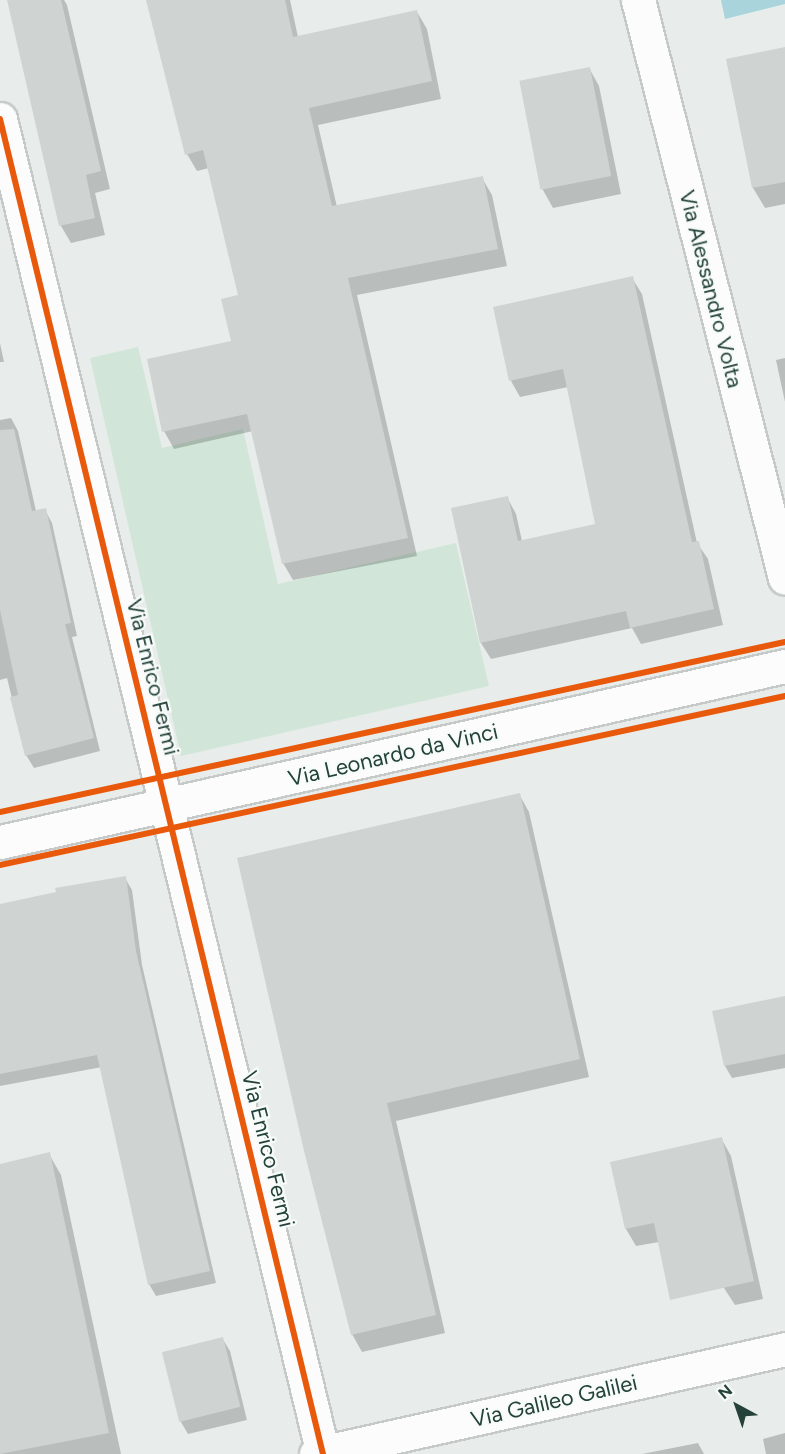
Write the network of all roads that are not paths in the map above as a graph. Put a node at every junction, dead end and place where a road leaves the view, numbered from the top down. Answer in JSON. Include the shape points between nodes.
{"nodes":[{"id":1,"x":638,"y":0,"type":"edge"},
{"id":2,"x":0,"y":119,"type":"edge"},
{"id":3,"x":785,"y":578,"type":"edge"},
{"id":4,"x":785,"y":666,"type":"edge"},
{"id":5,"x":166,"y":807,"type":"junction"},
{"id":6,"x":0,"y":842,"type":"edge"},
{"id":7,"x":785,"y":1349,"type":"edge"},
{"id":8,"x":320,"y":1453,"type":"edge"}],
"edges":[{"from":1,"to":3,"type":"street","name":"Via Alessandro Volta"},
{"from":2,"to":5,"type":"street","name":"Via Enrico Fermi"},
{"from":4,"to":5,"type":"street","name":"Via Leonardo da Vinci"},
{"from":5,"to":6,"type":"street","name":"Via Leonardo da Vinci"},
{"from":5,"to":8,"type":"street","name":"Via Enrico Fermi"},
{"from":7,"to":8,"type":"street","name":"Via Galileo Galilei"}]}
